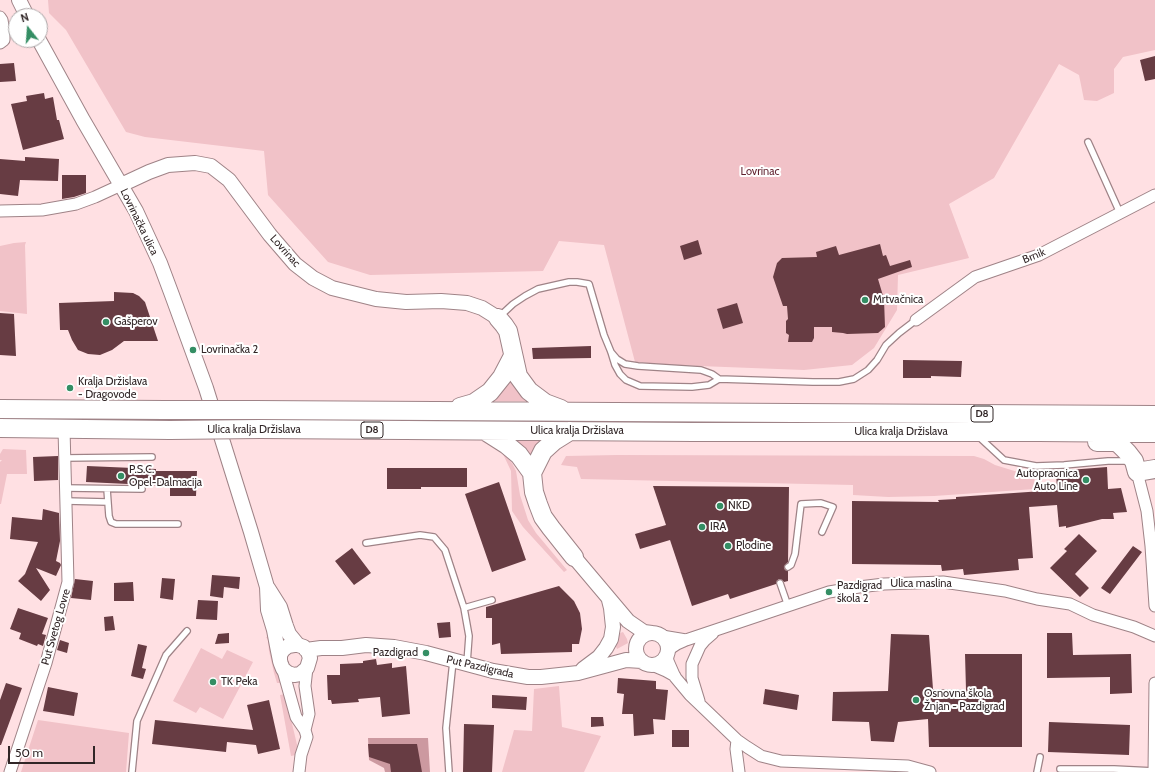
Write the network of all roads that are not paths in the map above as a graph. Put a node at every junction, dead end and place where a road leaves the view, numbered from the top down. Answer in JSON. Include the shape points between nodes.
{"nodes":[{"id":1,"x":0,"y":17,"type":"edge"},
{"id":2,"x":2,"y":41,"type":"edge"},
{"id":3,"x":43,"y":48,"type":"edge"},
{"id":4,"x":1088,"y":142,"type":"dead end"},
{"id":5,"x":122,"y":185,"type":"junction"},
{"id":6,"x":1155,"y":195,"type":"edge"},
{"id":7,"x":0,"y":211,"type":"edge"},
{"id":8,"x":1120,"y":213,"type":"junction"},
{"id":9,"x":498,"y":318,"type":"junction"},
{"id":10,"x":916,"y":320,"type":"joint"},
{"id":11,"x":611,"y":352,"type":"junction"},
{"id":12,"x":513,"y":356,"type":"junction"},
{"id":13,"x":719,"y":379,"type":"junction"},
{"id":14,"x":2,"y":407,"type":"edge"},
{"id":15,"x":447,"y":410,"type":"junction"},
{"id":16,"x":567,"y":412,"type":"junction"},
{"id":17,"x":1148,"y":414,"type":"edge"},
{"id":18,"x":0,"y":428,"type":"edge"},
{"id":19,"x":64,"y":429,"type":"junction"},
{"id":20,"x":485,"y":431,"type":"junction"},
{"id":21,"x":570,"y":431,"type":"junction"},
{"id":22,"x":974,"y":432,"type":"junction"},
{"id":23,"x":1040,"y":432,"type":"junction"},
{"id":24,"x":1147,"y":433,"type":"edge"},
{"id":25,"x":152,"y":457,"type":"dead end"},
{"id":26,"x":64,"y":458,"type":"junction"},
{"id":27,"x":1135,"y":466,"type":"junction"},
{"id":28,"x":1155,"y":469,"type":"edge"},
{"id":29,"x":532,"y":473,"type":"junction"},
{"id":30,"x":65,"y":488,"type":"junction"},
{"id":31,"x":106,"y":489,"type":"junction"},
{"id":32,"x":142,"y":489,"type":"dead end"},
{"id":33,"x":66,"y":501,"type":"junction"},
{"id":34,"x":107,"y":502,"type":"junction"},
{"id":35,"x":178,"y":524,"type":"dead end"},
{"id":36,"x":822,"y":532,"type":"dead end"},
{"id":37,"x":366,"y":543,"type":"dead end"},
{"id":38,"x":574,"y":558,"type":"joint"},
{"id":39,"x":788,"y":567,"type":"dead end"},
{"id":40,"x":780,"y":583,"type":"dead end"},
{"id":41,"x":267,"y":587,"type":"junction"},
{"id":42,"x":492,"y":600,"type":"dead end"},
{"id":43,"x":608,"y":600,"type":"junction"},
{"id":44,"x":788,"y":606,"type":"junction"},
{"id":45,"x":1155,"y":606,"type":"edge"},
{"id":46,"x":464,"y":608,"type":"junction"},
{"id":47,"x":628,"y":621,"type":"junction"},
{"id":48,"x":718,"y":629,"type":"junction"},
{"id":49,"x":187,"y":631,"type":"dead end"},
{"id":50,"x":657,"y":634,"type":"junction"},
{"id":51,"x":1155,"y":636,"type":"edge"},
{"id":52,"x":686,"y":640,"type":"junction"},
{"id":53,"x":637,"y":644,"type":"junction"},
{"id":54,"x":667,"y":653,"type":"junction"},
{"id":55,"x":305,"y":656,"type":"junction"},
{"id":56,"x":453,"y":661,"type":"junction"},
{"id":57,"x":617,"y":662,"type":"junction"},
{"id":58,"x":647,"y":663,"type":"junction"},
{"id":59,"x":281,"y":664,"type":"junction"},
{"id":60,"x":467,"y":665,"type":"junction"},
{"id":61,"x":578,"y":673,"type":"junction"},
{"id":62,"x":675,"y":677,"type":"junction"},
{"id":63,"x":1155,"y":683,"type":"edge"},
{"id":64,"x":700,"y":704,"type":"junction"},
{"id":65,"x":305,"y":730,"type":"junction"},
{"id":66,"x":737,"y":740,"type":"junction"},
{"id":67,"x":1040,"y":756,"type":"dead end"},
{"id":68,"x":1060,"y":769,"type":"dead end"},
{"id":69,"x":10,"y":772,"type":"edge"},
{"id":70,"x":132,"y":772,"type":"edge"},
{"id":71,"x":299,"y":772,"type":"edge"},
{"id":72,"x":449,"y":772,"type":"edge"},
{"id":73,"x":739,"y":772,"type":"edge"},
{"id":74,"x":930,"y":772,"type":"edge"},
{"id":75,"x":1037,"y":772,"type":"edge"},
{"id":76,"x":1154,"y":772,"type":"edge"}],
"edges":[{"from":1,"to":2,"type":"street","via":[[4,32]]},
{"from":3,"to":5,"type":"street","name":"Lovrinačka ulica","via":[[82,120]]},
{"from":4,"to":8,"type":"lane"},
{"from":5,"to":7,"type":"street","via":[[76,204],[42,210]]},
{"from":5,"to":9,"type":"street","name":"Lovrinac","via":[[168,165],[195,163],[211,166],[229,180],[295,264],[313,278],[332,288],[376,299],[467,303],[482,308]]},
{"from":5,"to":41,"type":"street","name":"Lovrinačka ulica","via":[[162,269],[205,384]]},
{"from":6,"to":8,"type":"street","name":"Brnik"},
{"from":8,"to":10,"type":"street","name":"Brnik","via":[[1039,255],[975,277]]},
{"from":9,"to":11,"type":"lane","via":[[513,304],[538,289],[569,282],[589,284]]},
{"from":9,"to":12,"type":"highway","via":[[508,332]]},
{"from":10,"to":13,"type":"lane","via":[[886,345],[868,370],[854,379],[813,382]]},
{"from":11,"to":13,"type":"lane","via":[[625,364],[701,370]]},
{"from":11,"to":13,"type":"lane","via":[[620,374],[626,380],[640,386],[692,387],[709,385]]},
{"from":12,"to":15,"type":"highway","via":[[502,377],[490,392],[474,403]]},
{"from":12,"to":16,"type":"highway","via":[[518,376],[529,391],[545,403]]},
{"from":14,"to":15,"type":"highway","name":"Ulica kralja Držislava","number":"D8","bridge":true},
{"from":15,"to":16,"type":"highway","name":"Ulica kralja Držislava","number":"D8"},
{"from":16,"to":17,"type":"highway","name":"Ulica kralja Držislava","number":"D8"},
{"from":18,"to":19,"type":"highway","name":"Ulica kralja Držislava","number":"D8"},
{"from":19,"to":20,"type":"highway","name":"Ulica kralja Držislava","number":"D8","bridge":true},
{"from":19,"to":26,"type":"street","name":"Put Svetog Lovre"},
{"from":20,"to":21,"type":"highway","name":"Ulica kralja Držislava","number":"D8"},
{"from":20,"to":29,"type":"highway","via":[[519,455]]},
{"from":21,"to":22,"type":"highway","name":"Ulica kralja Držislava","number":"D8"},
{"from":21,"to":29,"type":"highway","via":[[543,451]]},
{"from":22,"to":23,"type":"highway","name":"Ulica kralja Držislava","number":"D8"},
{"from":22,"to":27,"type":"lane","via":[[1004,460],[1036,466],[1108,461]]},
{"from":23,"to":24,"type":"highway","name":"Ulica kralja Držislava","number":"D8"},
{"from":23,"to":27,"type":"highway","via":[[1053,442],[1115,442],[1124,448]]},
{"from":25,"to":26,"type":"lane"},
{"from":26,"to":30,"type":"street","name":"Put Svetog Lovre"},
{"from":27,"to":28,"type":"highway"},
{"from":27,"to":45,"type":"street","via":[[1147,511]]},
{"from":29,"to":38,"type":"highway","via":[[534,492],[543,516]]},
{"from":30,"to":31,"type":"lane"},
{"from":30,"to":33,"type":"street","name":"Put Svetog Lovre"},
{"from":31,"to":32,"type":"lane"},
{"from":31,"to":34,"type":"lane"},
{"from":33,"to":34,"type":"lane"},
{"from":33,"to":69,"type":"street","name":"Put Svetog Lovre","via":[[68,582],[46,663]]},
{"from":34,"to":35,"type":"lane","via":[[111,522],[116,524]]},
{"from":36,"to":39,"type":"lane","via":[[833,507],[821,503],[801,504],[795,554]]},
{"from":37,"to":46,"type":"lane","via":[[420,535],[434,537],[445,550]]},
{"from":38,"to":43,"type":"street"},
{"from":40,"to":44,"type":"lane"},
{"from":41,"to":55,"type":"street","via":[[280,607],[290,634]]},
{"from":41,"to":59,"type":"street","via":[[268,610]]},
{"from":42,"to":46,"type":"lane"},
{"from":43,"to":47,"type":"street"},
{"from":43,"to":61,"type":"street","via":[[613,627],[611,639],[599,656]]},
{"from":44,"to":48,"type":"street","name":"Ulica maslina"},
{"from":44,"to":51,"type":"street","name":"Ulica maslina","via":[[829,592],[859,587],[943,582],[1070,604],[1093,615]]},
{"from":46,"to":60,"type":"lane","via":[[469,636]]},
{"from":47,"to":50,"type":"street","via":[[644,632]]},
{"from":47,"to":53,"type":"street"},
{"from":48,"to":52,"type":"street","name":"Ulica maslina"},
{"from":48,"to":64,"type":"street","via":[[700,646],[692,664],[692,678]]},
{"from":49,"to":70,"type":"lane","via":[[166,655],[137,721]]},
{"from":50,"to":52,"type":"street","name":"Ulica maslina"},
{"from":50,"to":53,"type":"street","via":[[646,634]]},
{"from":50,"to":54,"type":"street","via":[[667,644]]},
{"from":52,"to":54,"type":"street","name":"Ulica maslina"},
{"from":53,"to":57,"type":"street","name":"Put Pazdigrada"},
{"from":53,"to":58,"type":"street","via":[[637,654]]},
{"from":54,"to":58,"type":"street","via":[[661,662]]},
{"from":54,"to":62,"type":"street","name":"Put Pazdigrada"},
{"from":55,"to":56,"type":"street","name":"Put Pazdigrada","via":[[321,648],[366,645],[394,646]]},
{"from":55,"to":59,"type":"street","via":[[291,645],[282,652]]},
{"from":55,"to":59,"type":"street","via":[[300,674],[294,675],[285,671]]},
{"from":55,"to":65,"type":"street","via":[[305,686],[309,714]]},
{"from":56,"to":60,"type":"street","name":"Put Pazdigrada"},
{"from":56,"to":72,"type":"lane","via":[[446,728]]},
{"from":57,"to":58,"type":"street","name":"Put Pazdigrada","via":[[633,660]]},
{"from":57,"to":61,"type":"street","name":"Put Pazdigrada"},
{"from":58,"to":62,"type":"street","name":"Put Pazdigrada"},
{"from":59,"to":65,"type":"street","via":[[296,717]]},
{"from":60,"to":61,"type":"street","name":"Put Pazdigrada","via":[[528,677]]},
{"from":62,"to":64,"type":"street","name":"Put Pazdigrada"},
{"from":63,"to":76,"type":"street"},
{"from":64,"to":66,"type":"street","name":"Put Pazdigrada"},
{"from":65,"to":71,"type":"street","via":[[307,737]]},
{"from":66,"to":73,"type":"street"},
{"from":66,"to":74,"type":"street","name":"Put Pazdigrada","via":[[761,756],[781,761],[908,766]]},
{"from":67,"to":75,"type":"lane"},
{"from":68,"to":76,"type":"lane"}]}
